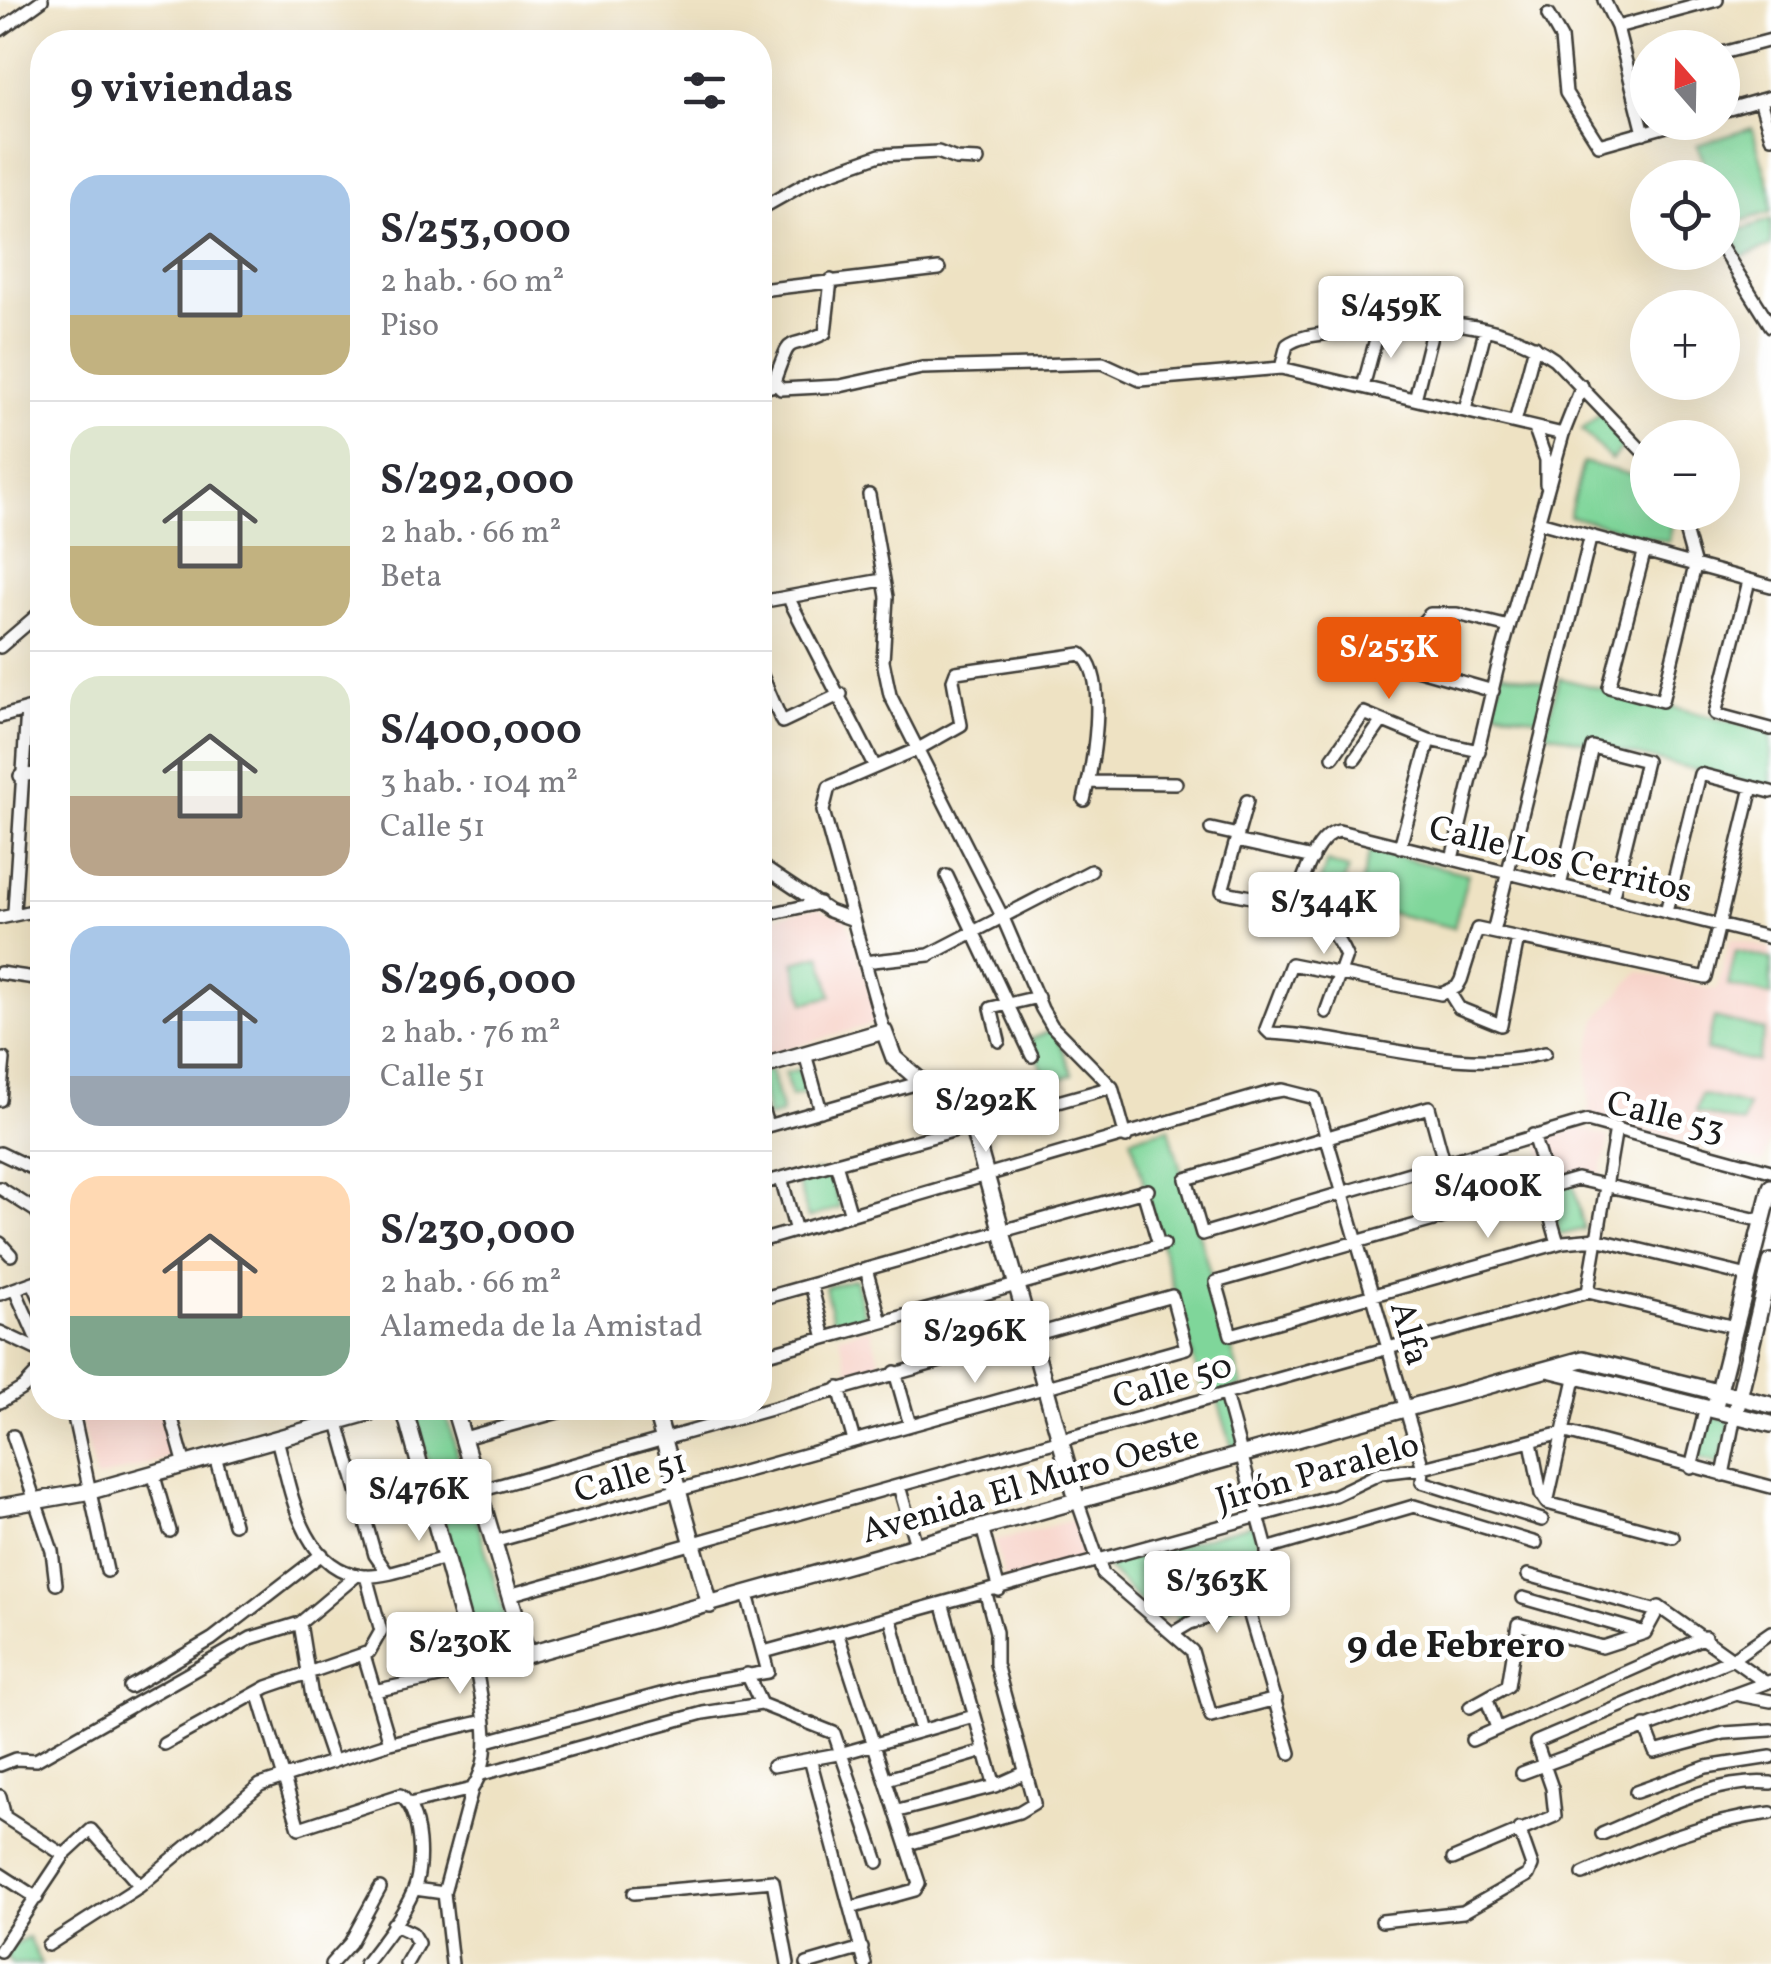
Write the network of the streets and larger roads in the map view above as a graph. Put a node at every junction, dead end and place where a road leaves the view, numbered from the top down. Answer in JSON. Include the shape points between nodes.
{"nodes":[{"id":1,"x":42,"y":0,"type":"edge"},
{"id":2,"x":1604,"y":0,"type":"edge"},
{"id":3,"x":1717,"y":0,"type":"edge"},
{"id":4,"x":1548,"y":16,"type":"dead end"},
{"id":5,"x":1,"y":27,"type":"edge"},
{"id":6,"x":1617,"y":27,"type":"junction"},
{"id":7,"x":1771,"y":40,"type":"edge"},
{"id":8,"x":1740,"y":48,"type":"edge"},
{"id":9,"x":1630,"y":74,"type":"edge"},
{"id":10,"x":1766,"y":99,"type":"edge"},
{"id":11,"x":1740,"y":106,"type":"edge"},
{"id":12,"x":1771,"y":137,"type":"edge"},
{"id":13,"x":1630,"y":138,"type":"edge"},
{"id":14,"x":978,"y":160,"type":"dead end"},
{"id":15,"x":772,"y":202,"type":"edge"},
{"id":16,"x":939,"y":270,"type":"dead end"},
{"id":17,"x":1739,"y":270,"type":"edge"},
{"id":18,"x":830,"y":280,"type":"junction"},
{"id":19,"x":772,"y":288,"type":"edge"},
{"id":20,"x":1765,"y":303,"type":"edge"},
{"id":21,"x":1435,"y":319,"type":"junction"},
{"id":22,"x":1380,"y":324,"type":"junction"},
{"id":23,"x":1771,"y":326,"type":"edge"},
{"id":24,"x":1485,"y":330,"type":"junction"},
{"id":25,"x":1535,"y":346,"type":"junction"},
{"id":26,"x":1281,"y":368,"type":"junction"},
{"id":27,"x":776,"y":385,"type":"junction"},
{"id":28,"x":772,"y":386,"type":"edge"},
{"id":29,"x":1582,"y":386,"type":"junction"},
{"id":30,"x":1362,"y":387,"type":"junction"},
{"id":31,"x":1415,"y":399,"type":"junction"},
{"id":32,"x":1466,"y":410,"type":"junction"},
{"id":33,"x":1514,"y":422,"type":"junction"},
{"id":34,"x":1535,"y":429,"type":"junction"},
{"id":35,"x":1563,"y":434,"type":"junction"},
{"id":36,"x":1630,"y":438,"type":"edge"},
{"id":37,"x":870,"y":495,"type":"dead end"},
{"id":38,"x":1540,"y":522,"type":"junction"},
{"id":39,"x":1685,"y":530,"type":"edge"},
{"id":40,"x":1590,"y":539,"type":"junction"},
{"id":41,"x":1644,"y":553,"type":"junction"},
{"id":42,"x":1695,"y":566,"type":"junction"},
{"id":43,"x":882,"y":580,"type":"junction"},
{"id":44,"x":1749,"y":581,"type":"junction"},
{"id":45,"x":1771,"y":586,"type":"edge"},
{"id":46,"x":772,"y":600,"type":"edge"},
{"id":47,"x":791,"y":603,"type":"dead end"},
{"id":48,"x":30,"y":621,"type":"edge"},
{"id":49,"x":1509,"y":628,"type":"junction"},
{"id":50,"x":0,"y":647,"type":"edge"},
{"id":51,"x":1360,"y":653,"type":"dead end"},
{"id":52,"x":1412,"y":668,"type":"junction"},
{"id":53,"x":1493,"y":691,"type":"junction"},
{"id":54,"x":841,"y":694,"type":"junction"},
{"id":55,"x":772,"y":699,"type":"edge"},
{"id":56,"x":30,"y":708,"type":"edge"},
{"id":57,"x":27,"y":709,"type":"junction"},
{"id":58,"x":0,"y":718,"type":"edge"},
{"id":59,"x":1382,"y":722,"type":"junction"},
{"id":60,"x":1771,"y":729,"type":"edge"},
{"id":61,"x":1429,"y":740,"type":"junction"},
{"id":62,"x":920,"y":748,"type":"junction"},
{"id":63,"x":1479,"y":750,"type":"junction"},
{"id":64,"x":1333,"y":757,"type":"dead end"},
{"id":65,"x":1354,"y":758,"type":"dead end"},
{"id":66,"x":874,"y":765,"type":"junction"},
{"id":67,"x":30,"y":775,"type":"edge"},
{"id":68,"x":20,"y":776,"type":"junction"},
{"id":69,"x":1088,"y":782,"type":"junction"},
{"id":70,"x":1176,"y":783,"type":"dead end"},
{"id":71,"x":1752,"y":787,"type":"junction"},
{"id":72,"x":1771,"y":792,"type":"edge"},
{"id":73,"x":1084,"y":800,"type":"dead end"},
{"id":74,"x":1247,"y":802,"type":"dead end"},
{"id":75,"x":1210,"y":829,"type":"dead end"},
{"id":76,"x":1236,"y":838,"type":"junction"},
{"id":77,"x":1400,"y":846,"type":"junction"},
{"id":78,"x":1314,"y":858,"type":"junction"},
{"id":79,"x":1452,"y":860,"type":"junction"},
{"id":80,"x":1091,"y":871,"type":"dead end"},
{"id":81,"x":772,"y":873,"type":"edge"},
{"id":82,"x":1506,"y":873,"type":"junction"},
{"id":83,"x":946,"y":876,"type":"dead end"},
{"id":84,"x":1560,"y":886,"type":"junction"},
{"id":85,"x":1612,"y":899,"type":"junction"},
{"id":86,"x":819,"y":903,"type":"junction"},
{"id":87,"x":1293,"y":907,"type":"junction"},
{"id":88,"x":30,"y":910,"type":"edge"},
{"id":89,"x":14,"y":912,"type":"junction"},
{"id":90,"x":1666,"y":912,"type":"junction"},
{"id":91,"x":772,"y":913,"type":"edge"},
{"id":92,"x":0,"y":918,"type":"edge"},
{"id":93,"x":1003,"y":918,"type":"junction"},
{"id":94,"x":851,"y":919,"type":"junction"},
{"id":95,"x":1718,"y":926,"type":"junction"},
{"id":96,"x":974,"y":932,"type":"junction"},
{"id":97,"x":1493,"y":932,"type":"junction"},
{"id":98,"x":1518,"y":938,"type":"junction"},
{"id":99,"x":1771,"y":938,"type":"edge"},
{"id":100,"x":864,"y":962,"type":"junction"},
{"id":101,"x":1344,"y":971,"type":"junction"},
{"id":102,"x":0,"y":973,"type":"edge"},
{"id":103,"x":30,"y":977,"type":"edge"},
{"id":104,"x":1449,"y":992,"type":"junction"},
{"id":105,"x":1038,"y":997,"type":"junction"},
{"id":106,"x":1009,"y":1003,"type":"junction"},
{"id":107,"x":1326,"y":1012,"type":"dead end"},
{"id":108,"x":884,"y":1031,"type":"junction"},
{"id":109,"x":999,"y":1041,"type":"dead end"},
{"id":110,"x":1546,"y":1053,"type":"dead end"},
{"id":111,"x":805,"y":1054,"type":"junction"},
{"id":112,"x":1032,"y":1056,"type":"dead end"},
{"id":113,"x":4,"y":1060,"type":"dead end"},
{"id":114,"x":772,"y":1064,"type":"edge"},
{"id":115,"x":922,"y":1082,"type":"junction"},
{"id":116,"x":1112,"y":1087,"type":"junction"},
{"id":117,"x":0,"y":1100,"type":"edge"},
{"id":118,"x":821,"y":1111,"type":"junction"},
{"id":119,"x":772,"y":1124,"type":"edge"},
{"id":120,"x":972,"y":1125,"type":"junction"},
{"id":121,"x":1616,"y":1128,"type":"junction"},
{"id":122,"x":1327,"y":1136,"type":"junction"},
{"id":123,"x":1534,"y":1136,"type":"junction"},
{"id":124,"x":1126,"y":1137,"type":"junction"},
{"id":125,"x":0,"y":1153,"type":"edge"},
{"id":126,"x":1444,"y":1162,"type":"junction"},
{"id":127,"x":836,"y":1163,"type":"junction"},
{"id":128,"x":30,"y":1167,"type":"edge"},
{"id":129,"x":1771,"y":1171,"type":"edge"},
{"id":130,"x":986,"y":1176,"type":"junction"},
{"id":131,"x":782,"y":1178,"type":"junction"},
{"id":132,"x":772,"y":1181,"type":"edge"},
{"id":133,"x":1605,"y":1183,"type":"junction"},
{"id":134,"x":1771,"y":1187,"type":"edge"},
{"id":135,"x":0,"y":1188,"type":"edge"},
{"id":136,"x":1546,"y":1188,"type":"junction"},
{"id":137,"x":1343,"y":1192,"type":"junction"},
{"id":138,"x":30,"y":1207,"type":"edge"},
{"id":139,"x":851,"y":1215,"type":"junction"},
{"id":140,"x":1763,"y":1220,"type":"junction"},
{"id":141,"x":796,"y":1231,"type":"junction"},
{"id":142,"x":1002,"y":1231,"type":"junction"},
{"id":143,"x":772,"y":1237,"type":"edge"},
{"id":144,"x":1596,"y":1239,"type":"junction"},
{"id":145,"x":1358,"y":1242,"type":"junction"},
{"id":146,"x":0,"y":1243,"type":"edge"},
{"id":147,"x":1558,"y":1243,"type":"junction"},
{"id":148,"x":11,"y":1254,"type":"dead end"},
{"id":149,"x":1771,"y":1262,"type":"edge"},
{"id":150,"x":866,"y":1269,"type":"junction"},
{"id":151,"x":1748,"y":1276,"type":"junction"},
{"id":152,"x":1769,"y":1283,"type":"edge"},
{"id":153,"x":811,"y":1284,"type":"junction"},
{"id":154,"x":30,"y":1285,"type":"edge"},
{"id":155,"x":1017,"y":1285,"type":"junction"},
{"id":156,"x":15,"y":1290,"type":"junction"},
{"id":157,"x":1588,"y":1292,"type":"junction"},
{"id":158,"x":0,"y":1294,"type":"edge"},
{"id":159,"x":772,"y":1295,"type":"edge"},
{"id":160,"x":1372,"y":1295,"type":"junction"},
{"id":161,"x":881,"y":1322,"type":"junction"},
{"id":162,"x":30,"y":1324,"type":"edge"},
{"id":163,"x":1735,"y":1327,"type":"junction"},
{"id":164,"x":0,"y":1332,"type":"edge"},
{"id":165,"x":1754,"y":1333,"type":"junction"},
{"id":166,"x":1030,"y":1335,"type":"junction"},
{"id":167,"x":825,"y":1338,"type":"junction"},
{"id":168,"x":1771,"y":1338,"type":"edge"},
{"id":169,"x":30,"y":1346,"type":"edge"},
{"id":170,"x":1388,"y":1348,"type":"junction"},
{"id":171,"x":772,"y":1353,"type":"edge"},
{"id":172,"x":1548,"y":1369,"type":"junction"},
{"id":173,"x":895,"y":1372,"type":"junction"},
{"id":174,"x":1576,"y":1374,"type":"junction"},
{"id":175,"x":30,"y":1381,"type":"edge"},
{"id":176,"x":839,"y":1388,"type":"junction"},
{"id":177,"x":1045,"y":1388,"type":"junction"},
{"id":178,"x":1718,"y":1392,"type":"junction"},
{"id":179,"x":1225,"y":1394,"type":"junction"},
{"id":180,"x":1740,"y":1397,"type":"junction"},
{"id":181,"x":0,"y":1402,"type":"edge"},
{"id":182,"x":1771,"y":1404,"type":"edge"},
{"id":183,"x":772,"y":1407,"type":"edge"},
{"id":184,"x":1404,"y":1409,"type":"junction"},
{"id":185,"x":1710,"y":1409,"type":"junction"},
{"id":186,"x":1735,"y":1415,"type":"junction"},
{"id":187,"x":75,"y":1420,"type":"edge"},
{"id":188,"x":172,"y":1420,"type":"edge"},
{"id":189,"x":324,"y":1420,"type":"edge"},
{"id":190,"x":337,"y":1420,"type":"edge"},
{"id":191,"x":407,"y":1420,"type":"edge"},
{"id":192,"x":458,"y":1420,"type":"edge"},
{"id":193,"x":529,"y":1420,"type":"edge"},
{"id":194,"x":659,"y":1420,"type":"edge"},
{"id":195,"x":727,"y":1420,"type":"edge"},
{"id":196,"x":1771,"y":1424,"type":"edge"},
{"id":197,"x":910,"y":1425,"type":"junction"},
{"id":198,"x":1566,"y":1432,"type":"junction"},
{"id":199,"x":13,"y":1436,"type":"dead end"},
{"id":200,"x":464,"y":1438,"type":"junction"},
{"id":201,"x":664,"y":1438,"type":"junction"},
{"id":202,"x":277,"y":1439,"type":"junction"},
{"id":203,"x":1060,"y":1440,"type":"junction"},
{"id":204,"x":854,"y":1441,"type":"junction"},
{"id":205,"x":1531,"y":1442,"type":"junction"},
{"id":206,"x":1242,"y":1455,"type":"junction"},
{"id":207,"x":215,"y":1456,"type":"junction"},
{"id":208,"x":184,"y":1465,"type":"junction"},
{"id":209,"x":1423,"y":1468,"type":"junction"},
{"id":210,"x":1691,"y":1468,"type":"junction"},
{"id":211,"x":153,"y":1473,"type":"junction"},
{"id":212,"x":1723,"y":1475,"type":"junction"},
{"id":213,"x":899,"y":1486,"type":"junction"},
{"id":214,"x":1771,"y":1487,"type":"edge"},
{"id":215,"x":678,"y":1490,"type":"junction"},
{"id":216,"x":479,"y":1491,"type":"junction"},
{"id":217,"x":92,"y":1492,"type":"junction"},
{"id":218,"x":1077,"y":1500,"type":"junction"},
{"id":219,"x":36,"y":1501,"type":"junction"},
{"id":220,"x":1547,"y":1503,"type":"junction"},
{"id":221,"x":0,"y":1507,"type":"edge"},
{"id":222,"x":1258,"y":1516,"type":"junction"},
{"id":223,"x":1542,"y":1520,"type":"dead end"},
{"id":224,"x":234,"y":1524,"type":"dead end"},
{"id":225,"x":982,"y":1527,"type":"junction"},
{"id":226,"x":170,"y":1531,"type":"dead end"},
{"id":227,"x":1673,"y":1537,"type":"dead end"},
{"id":228,"x":493,"y":1542,"type":"junction"},
{"id":229,"x":1536,"y":1543,"type":"dead end"},
{"id":230,"x":693,"y":1544,"type":"junction"},
{"id":231,"x":916,"y":1546,"type":"junction"},
{"id":232,"x":1266,"y":1549,"type":"junction"},
{"id":233,"x":322,"y":1554,"type":"junction"},
{"id":234,"x":446,"y":1558,"type":"junction"},
{"id":235,"x":1096,"y":1563,"type":"junction"},
{"id":236,"x":107,"y":1571,"type":"dead end"},
{"id":237,"x":386,"y":1571,"type":"junction"},
{"id":238,"x":1528,"y":1574,"type":"dead end"},
{"id":239,"x":362,"y":1575,"type":"junction"},
{"id":240,"x":56,"y":1584,"type":"dead end"},
{"id":241,"x":992,"y":1592,"type":"junction"},
{"id":242,"x":748,"y":1594,"type":"junction"},
{"id":243,"x":509,"y":1595,"type":"junction"},
{"id":244,"x":1523,"y":1598,"type":"dead end"},
{"id":245,"x":710,"y":1605,"type":"junction"},
{"id":246,"x":1247,"y":1605,"type":"junction"},
{"id":247,"x":942,"y":1606,"type":"junction"},
{"id":248,"x":1658,"y":1609,"type":"junction"},
{"id":249,"x":891,"y":1620,"type":"junction"},
{"id":250,"x":300,"y":1623,"type":"junction"},
{"id":251,"x":1771,"y":1632,"type":"edge"},
{"id":252,"x":1645,"y":1633,"type":"junction"},
{"id":253,"x":1172,"y":1634,"type":"junction"},
{"id":254,"x":838,"y":1635,"type":"junction"},
{"id":255,"x":1705,"y":1636,"type":"junction"},
{"id":256,"x":764,"y":1652,"type":"junction"},
{"id":257,"x":527,"y":1654,"type":"junction"},
{"id":258,"x":364,"y":1655,"type":"junction"},
{"id":259,"x":1732,"y":1659,"type":"junction"},
{"id":260,"x":476,"y":1669,"type":"junction"},
{"id":261,"x":308,"y":1672,"type":"junction"},
{"id":262,"x":747,"y":1674,"type":"junction"},
{"id":263,"x":1769,"y":1682,"type":"edge"},
{"id":264,"x":130,"y":1687,"type":"dead end"},
{"id":265,"x":374,"y":1691,"type":"junction"},
{"id":266,"x":258,"y":1692,"type":"junction"},
{"id":267,"x":1739,"y":1695,"type":"junction"},
{"id":268,"x":1276,"y":1700,"type":"junction"},
{"id":269,"x":1488,"y":1700,"type":"junction"},
{"id":270,"x":1771,"y":1701,"type":"edge"},
{"id":271,"x":762,"y":1704,"type":"junction"},
{"id":272,"x":1470,"y":1707,"type":"dead end"},
{"id":273,"x":974,"y":1716,"type":"junction"},
{"id":274,"x":484,"y":1721,"type":"junction"},
{"id":275,"x":1645,"y":1726,"type":"junction"},
{"id":276,"x":1497,"y":1728,"type":"junction"},
{"id":277,"x":1771,"y":1730,"type":"edge"},
{"id":278,"x":922,"y":1731,"type":"junction"},
{"id":279,"x":1472,"y":1740,"type":"dead end"},
{"id":280,"x":487,"y":1741,"type":"junction"},
{"id":281,"x":164,"y":1744,"type":"dead end"},
{"id":282,"x":390,"y":1744,"type":"junction"},
{"id":283,"x":872,"y":1744,"type":"junction"},
{"id":284,"x":984,"y":1751,"type":"junction"},
{"id":285,"x":843,"y":1753,"type":"junction"},
{"id":286,"x":1290,"y":1753,"type":"dead end"},
{"id":287,"x":1771,"y":1757,"type":"edge"},
{"id":288,"x":810,"y":1758,"type":"junction"},
{"id":289,"x":333,"y":1762,"type":"junction"},
{"id":290,"x":1545,"y":1764,"type":"junction"},
{"id":291,"x":0,"y":1765,"type":"edge"},
{"id":292,"x":773,"y":1766,"type":"dead end"},
{"id":293,"x":1026,"y":1772,"type":"junction"},
{"id":294,"x":1522,"y":1773,"type":"dead end"},
{"id":295,"x":482,"y":1774,"type":"junction"},
{"id":296,"x":282,"y":1778,"type":"junction"},
{"id":297,"x":888,"y":1779,"type":"junction"},
{"id":298,"x":1771,"y":1783,"type":"edge"},
{"id":299,"x":995,"y":1786,"type":"junction"},
{"id":300,"x":472,"y":1788,"type":"junction"},
{"id":301,"x":1636,"y":1792,"type":"dead end"},
{"id":302,"x":0,"y":1796,"type":"edge"},
{"id":303,"x":409,"y":1804,"type":"junction"},
{"id":304,"x":898,"y":1811,"type":"junction"},
{"id":305,"x":2,"y":1813,"type":"edge"},
{"id":306,"x":1771,"y":1813,"type":"edge"},
{"id":307,"x":1520,"y":1829,"type":"junction"},
{"id":308,"x":1602,"y":1834,"type":"dead end"},
{"id":309,"x":908,"y":1844,"type":"junction"},
{"id":310,"x":64,"y":1855,"type":"junction"},
{"id":311,"x":1453,"y":1859,"type":"dead end"},
{"id":312,"x":878,"y":1862,"type":"dead end"},
{"id":313,"x":0,"y":1874,"type":"edge"},
{"id":314,"x":1583,"y":1874,"type":"dead end"},
{"id":315,"x":140,"y":1886,"type":"junction"},
{"id":316,"x":380,"y":1888,"type":"dead end"},
{"id":317,"x":415,"y":1889,"type":"junction"},
{"id":318,"x":444,"y":1893,"type":"junction"},
{"id":319,"x":634,"y":1893,"type":"dead end"},
{"id":320,"x":37,"y":1898,"type":"junction"},
{"id":321,"x":850,"y":1908,"type":"junction"},
{"id":322,"x":1382,"y":1921,"type":"dead end"},
{"id":323,"x":393,"y":1924,"type":"junction"},
{"id":324,"x":48,"y":1945,"type":"dead end"},
{"id":325,"x":862,"y":1948,"type":"junction"},
{"id":326,"x":0,"y":1951,"type":"edge"},
{"id":327,"x":331,"y":1964,"type":"edge"},
{"id":328,"x":365,"y":1964,"type":"edge"},
{"id":329,"x":406,"y":1964,"type":"edge"},
{"id":330,"x":452,"y":1964,"type":"edge"},
{"id":331,"x":788,"y":1964,"type":"edge"},
{"id":332,"x":808,"y":1964,"type":"edge"},
{"id":333,"x":865,"y":1964,"type":"edge"}],
"edges":[{"from":1,"to":5,"type":"street"},
{"from":2,"to":6,"type":"street"},
{"from":3,"to":6,"type":"street"},
{"from":4,"to":13,"type":"street","via":[[1562,38],[1566,93],[1594,140],[1605,146]]},
{"from":6,"to":9,"type":"street"},
{"from":7,"to":8,"type":"street"},
{"from":10,"to":11,"type":"street"},
{"from":10,"to":12,"type":"street"},
{"from":14,"to":15,"type":"street","via":[[938,152],[880,156],[815,178]]},
{"from":16,"to":18,"type":"street"},
{"from":17,"to":20,"type":"street"},
{"from":18,"to":19,"type":"street"},
{"from":18,"to":27,"type":"street","via":[[825,333],[792,340]]},
{"from":20,"to":23,"type":"street"},
{"from":21,"to":22,"type":"street"},
{"from":21,"to":24,"type":"street"},
{"from":21,"to":31,"type":"street"},
{"from":22,"to":26,"type":"street","via":[[1299,338],[1287,345]]},
{"from":22,"to":30,"type":"street"},
{"from":24,"to":25,"type":"street"},
{"from":24,"to":32,"type":"street"},
{"from":25,"to":29,"type":"street"},
{"from":25,"to":33,"type":"street"},
{"from":26,"to":27,"type":"street","via":[[1140,380],[1103,364],[1069,362],[922,368],[814,389]]},
{"from":26,"to":30,"type":"street"},
{"from":27,"to":28,"type":"street"},
{"from":29,"to":35,"type":"street"},
{"from":29,"to":36,"type":"street"},
{"from":30,"to":31,"type":"street"},
{"from":31,"to":32,"type":"street"},
{"from":32,"to":33,"type":"street"},
{"from":33,"to":34,"type":"street"},
{"from":34,"to":35,"type":"street"},
{"from":34,"to":38,"type":"street","via":[[1548,474]]},
{"from":35,"to":38,"type":"street"},
{"from":37,"to":43,"type":"street"},
{"from":38,"to":40,"type":"street"},
{"from":38,"to":49,"type":"street"},
{"from":39,"to":42,"type":"street"},
{"from":40,"to":41,"type":"street"},
{"from":40,"to":82,"type":"street"},
{"from":41,"to":42,"type":"street"},
{"from":41,"to":42,"type":"street","via":[[1610,687],[1662,700]]},
{"from":42,"to":44,"type":"street"},
{"from":43,"to":46,"type":"street"},
{"from":43,"to":62,"type":"street","via":[[884,681]]},
{"from":44,"to":45,"type":"street"},
{"from":44,"to":60,"type":"street","via":[[1715,714]]},
{"from":47,"to":54,"type":"street"},
{"from":48,"to":50,"type":"street"},
{"from":49,"to":52,"type":"street","via":[[1430,614]]},
{"from":49,"to":53,"type":"street"},
{"from":51,"to":52,"type":"street"},
{"from":52,"to":53,"type":"street"},
{"from":53,"to":63,"type":"street"},
{"from":54,"to":55,"type":"street","via":[[782,722]]},
{"from":54,"to":66,"type":"street"},
{"from":56,"to":57,"type":"street"},
{"from":57,"to":58,"type":"street"},
{"from":57,"to":68,"type":"street"},
{"from":59,"to":61,"type":"street"},
{"from":59,"to":64,"type":"street","via":[[1364,713]]},
{"from":59,"to":65,"type":"street"},
{"from":61,"to":63,"type":"street"},
{"from":61,"to":77,"type":"street"},
{"from":62,"to":66,"type":"street"},
{"from":62,"to":69,"type":"street","via":[[962,722],[956,672],[1081,654],[1097,715]]},
{"from":62,"to":93,"type":"street"},
{"from":63,"to":79,"type":"street"},
{"from":66,"to":94,"type":"street","via":[[829,788],[822,804]]},
{"from":67,"to":68,"type":"street"},
{"from":68,"to":89,"type":"street"},
{"from":69,"to":70,"type":"street"},
{"from":69,"to":73,"type":"street"},
{"from":71,"to":72,"type":"street"},
{"from":71,"to":90,"type":"street","via":[[1700,774]]},
{"from":71,"to":95,"type":"street"},
{"from":74,"to":76,"type":"street"},
{"from":75,"to":76,"type":"street"},
{"from":76,"to":78,"type":"street"},
{"from":76,"to":87,"type":"street","via":[[1222,891]]},
{"from":77,"to":78,"type":"street","name":"Calle Los Cerritos","via":[[1338,832],[1326,837]]},
{"from":77,"to":79,"type":"street","name":"Calle Los Cerritos"},
{"from":78,"to":87,"type":"street"},
{"from":79,"to":82,"type":"street","name":"Calle Los Cerritos"},
{"from":80,"to":93,"type":"street"},
{"from":81,"to":86,"type":"street"},
{"from":82,"to":84,"type":"street","name":"Calle Los Cerritos"},
{"from":82,"to":97,"type":"street"},
{"from":83,"to":96,"type":"street"},
{"from":84,"to":85,"type":"street","name":"Calle Los Cerritos"},
{"from":84,"to":85,"type":"street","via":[[1592,748],[1646,762]]},
{"from":85,"to":90,"type":"street","name":"Calle Los Cerritos"},
{"from":86,"to":91,"type":"street"},
{"from":86,"to":94,"type":"street"},
{"from":87,"to":101,"type":"street","via":[[1332,927],[1346,956]]},
{"from":88,"to":89,"type":"street"},
{"from":89,"to":92,"type":"street"},
{"from":90,"to":95,"type":"street","name":"Calle Los Cerritos"},
{"from":93,"to":96,"type":"street"},
{"from":93,"to":105,"type":"street"},
{"from":94,"to":100,"type":"street"},
{"from":95,"to":98,"type":"street","via":[[1706,978]]},
{"from":95,"to":99,"type":"street","name":"Calle Los Cerritos"},
{"from":96,"to":100,"type":"street","via":[[930,955]]},
{"from":96,"to":106,"type":"street"},
{"from":97,"to":98,"type":"street"},
{"from":97,"to":104,"type":"street","via":[[1476,929],[1461,980]]},
{"from":98,"to":104,"type":"street","via":[[1500,1025],[1459,1008]]},
{"from":100,"to":108,"type":"street"},
{"from":101,"to":104,"type":"street"},
{"from":101,"to":107,"type":"street"},
{"from":101,"to":110,"type":"street","via":[[1291,964],[1267,1032],[1470,1062]]},
{"from":102,"to":103,"type":"street"},
{"from":105,"to":106,"type":"street"},
{"from":105,"to":116,"type":"street","via":[[1052,1026]]},
{"from":106,"to":109,"type":"street","via":[[990,1009]]},
{"from":106,"to":112,"type":"street"},
{"from":108,"to":111,"type":"street"},
{"from":108,"to":115,"type":"street","via":[[894,1058]]},
{"from":111,"to":114,"type":"street"},
{"from":111,"to":118,"type":"street"},
{"from":113,"to":117,"type":"street"},
{"from":115,"to":118,"type":"street"},
{"from":115,"to":120,"type":"street"},
{"from":116,"to":120,"type":"street"},
{"from":116,"to":124,"type":"street"},
{"from":118,"to":119,"type":"street"},
{"from":120,"to":127,"type":"street"},
{"from":120,"to":130,"type":"street"},
{"from":121,"to":123,"type":"street","name":"Calle 53","via":[[1587,1122]]},
{"from":121,"to":129,"type":"street","name":"Calle 53"},
{"from":121,"to":133,"type":"street"},
{"from":122,"to":124,"type":"street","name":"Alfa","via":[[1315,1098],[1283,1090]]},
{"from":122,"to":126,"type":"street","via":[[1428,1107]]},
{"from":122,"to":137,"type":"street","name":"Alfa"},
{"from":122,"to":137,"type":"street","name":"Calle 53","via":[[1186,1179],[1202,1234]]},
{"from":123,"to":126,"type":"street","name":"Calle 53"},
{"from":123,"to":136,"type":"street"},
{"from":124,"to":130,"type":"street"},
{"from":125,"to":128,"type":"street"},
{"from":126,"to":137,"type":"street","name":"Calle 53"},
{"from":127,"to":131,"type":"street"},
{"from":127,"to":139,"type":"street"},
{"from":130,"to":139,"type":"street"},
{"from":130,"to":142,"type":"street"},
{"from":131,"to":132,"type":"street"},
{"from":131,"to":141,"type":"street"},
{"from":133,"to":136,"type":"street","via":[[1577,1179]]},
{"from":133,"to":140,"type":"street"},
{"from":133,"to":144,"type":"street"},
{"from":134,"to":140,"type":"street"},
{"from":135,"to":138,"type":"street"},
{"from":136,"to":145,"type":"street"},
{"from":136,"to":147,"type":"street"},
{"from":137,"to":145,"type":"street","name":"Alfa"},
{"from":139,"to":141,"type":"street"},
{"from":140,"to":151,"type":"street"},
{"from":141,"to":143,"type":"street"},
{"from":142,"to":150,"type":"street"},
{"from":142,"to":155,"type":"street"},
{"from":142,"to":155,"type":"street","via":[[1146,1191],[1161,1245]]},
{"from":144,"to":147,"type":"street"},
{"from":144,"to":151,"type":"street"},
{"from":144,"to":157,"type":"street"},
{"from":145,"to":160,"type":"street","name":"Alfa"},
{"from":145,"to":160,"type":"street","via":[[1216,1282],[1231,1336]]},
{"from":146,"to":148,"type":"street"},
{"from":147,"to":160,"type":"street"},
{"from":149,"to":152,"type":"street"},
{"from":150,"to":153,"type":"street"},
{"from":150,"to":161,"type":"street"},
{"from":151,"to":163,"type":"street"},
{"from":152,"to":165,"type":"street"},
{"from":153,"to":159,"type":"street"},
{"from":153,"to":167,"type":"street"},
{"from":154,"to":156,"type":"street"},
{"from":155,"to":161,"type":"street"},
{"from":155,"to":166,"type":"street"},
{"from":156,"to":158,"type":"street"},
{"from":156,"to":162,"type":"street"},
{"from":157,"to":163,"type":"street","name":"Calle 50"},
{"from":157,"to":170,"type":"street","name":"Calle 50"},
{"from":160,"to":170,"type":"street","name":"Alfa"},
{"from":161,"to":167,"type":"street"},
{"from":163,"to":178,"type":"street"},
{"from":164,"to":169,"type":"street"},
{"from":165,"to":168,"type":"street"},
{"from":165,"to":180,"type":"street"},
{"from":166,"to":173,"type":"street"},
{"from":166,"to":177,"type":"street"},
{"from":166,"to":177,"type":"street","name":"Calle 51","via":[[1172,1296],[1186,1348]]},
{"from":167,"to":171,"type":"street"},
{"from":170,"to":179,"type":"street","name":"Calle 50"},
{"from":170,"to":184,"type":"street","name":"Alfa"},
{"from":172,"to":174,"type":"street","name":"Avenida El Muro Oeste"},
{"from":172,"to":178,"type":"street","name":"Avenida El Muro Oeste","via":[[1592,1358]]},
{"from":172,"to":184,"type":"street","name":"Avenida El Muro Oeste"},
{"from":173,"to":176,"type":"street"},
{"from":173,"to":197,"type":"street"},
{"from":174,"to":185,"type":"street","name":"Avenida El Muro Oeste"},
{"from":174,"to":198,"type":"street"},
{"from":175,"to":181,"type":"street"},
{"from":176,"to":183,"type":"street"},
{"from":176,"to":204,"type":"street"},
{"from":177,"to":197,"type":"street","name":"Calle 51"},
{"from":177,"to":203,"type":"street"},
{"from":178,"to":180,"type":"street","name":"Avenida El Muro Oeste"},
{"from":178,"to":185,"type":"street"},
{"from":179,"to":203,"type":"street","name":"Calle 50"},
{"from":179,"to":206,"type":"street"},
{"from":180,"to":182,"type":"street","name":"Avenida El Muro Oeste"},
{"from":180,"to":186,"type":"street"},
{"from":184,"to":206,"type":"street","name":"Avenida El Muro Oeste"},
{"from":184,"to":209,"type":"street","name":"Alfa"},
{"from":185,"to":186,"type":"street","name":"Avenida El Muro Oeste"},
{"from":185,"to":210,"type":"street"},
{"from":186,"to":196,"type":"street","name":"Avenida El Muro Oeste"},
{"from":186,"to":212,"type":"street"},
{"from":187,"to":217,"type":"street"},
{"from":188,"to":208,"type":"street"},
{"from":189,"to":202,"type":"street"},
{"from":190,"to":237,"type":"street","via":[[375,1556]]},
{"from":191,"to":234,"type":"street"},
{"from":192,"to":200,"type":"street"},
{"from":193,"to":200,"type":"street"},
{"from":194,"to":201,"type":"street"},
{"from":195,"to":201,"type":"street"},
{"from":197,"to":204,"type":"street","name":"Calle 51"},
{"from":198,"to":205,"type":"street","name":"Jirón Paralelo"},
{"from":198,"to":210,"type":"street"},
{"from":198,"to":220,"type":"street"},
{"from":199,"to":219,"type":"street"},
{"from":200,"to":216,"type":"street"},
{"from":201,"to":215,"type":"street"},
{"from":201,"to":216,"type":"street"},
{"from":202,"to":207,"type":"street"},
{"from":202,"to":233,"type":"street","via":[[298,1515]]},
{"from":203,"to":213,"type":"street","name":"Calle 50"},
{"from":203,"to":218,"type":"street"},
{"from":204,"to":215,"type":"street","name":"Calle 51"},
{"from":205,"to":209,"type":"street","name":"Jirón Paralelo"},
{"from":205,"to":220,"type":"street"},
{"from":206,"to":218,"type":"street","name":"Avenida El Muro Oeste"},
{"from":206,"to":222,"type":"street"},
{"from":207,"to":208,"type":"street"},
{"from":207,"to":224,"type":"street"},
{"from":208,"to":211,"type":"street"},
{"from":209,"to":222,"type":"street","name":"Jirón Paralelo","via":[[1381,1473],[1336,1495]]},
{"from":209,"to":223,"type":"street","via":[[1422,1482]]},
{"from":210,"to":212,"type":"street"},
{"from":211,"to":217,"type":"street"},
{"from":211,"to":226,"type":"street"},
{"from":212,"to":214,"type":"street"},
{"from":213,"to":230,"type":"street","name":"Calle 50"},
{"from":213,"to":231,"type":"street"},
{"from":215,"to":228,"type":"street","name":"Calle 51"},
{"from":215,"to":230,"type":"street"},
{"from":216,"to":228,"type":"street"},
{"from":217,"to":219,"type":"street"},
{"from":217,"to":236,"type":"street"},
{"from":218,"to":225,"type":"street","name":"Avenida El Muro Oeste"},
{"from":218,"to":235,"type":"street"},
{"from":219,"to":221,"type":"street"},
{"from":219,"to":240,"type":"street"},
{"from":220,"to":227,"type":"street"},
{"from":222,"to":232,"type":"street"},
{"from":222,"to":235,"type":"street","name":"Jirón Paralelo"},
{"from":225,"to":231,"type":"street","name":"Avenida El Muro Oeste"},
{"from":225,"to":241,"type":"street"},
{"from":228,"to":243,"type":"street"},
{"from":229,"to":232,"type":"street","via":[[1414,1506]]},
{"from":230,"to":243,"type":"street","name":"Calle 50"},
{"from":230,"to":245,"type":"street"},
{"from":231,"to":242,"type":"street","name":"Avenida El Muro Oeste"},
{"from":232,"to":246,"type":"street"},
{"from":233,"to":239,"type":"street"},
{"from":233,"to":264,"type":"street","via":[[212,1639]]},
{"from":234,"to":237,"type":"street"},
{"from":234,"to":260,"type":"street"},
{"from":235,"to":241,"type":"street","name":"Jirón Paralelo"},
{"from":235,"to":253,"type":"street","via":[[1118,1591]]},
{"from":237,"to":239,"type":"street"},
{"from":238,"to":248,"type":"street"},
{"from":239,"to":250,"type":"street"},
{"from":239,"to":258,"type":"street","via":[[381,1631]]},
{"from":241,"to":247,"type":"street","name":"Jirón Paralelo"},
{"from":241,"to":293,"type":"street","via":[[996,1664]]},
{"from":242,"to":245,"type":"street","name":"Avenida El Muro Oeste"},
{"from":242,"to":256,"type":"street"},
{"from":243,"to":257,"type":"street"},
{"from":244,"to":252,"type":"street"},
{"from":245,"to":257,"type":"street","name":"Avenida El Muro Oeste"},
{"from":246,"to":253,"type":"street"},
{"from":246,"to":268,"type":"street"},
{"from":247,"to":249,"type":"street","name":"Jirón Paralelo"},
{"from":247,"to":273,"type":"street"},
{"from":248,"to":252,"type":"street"},
{"from":248,"to":255,"type":"street"},
{"from":249,"to":254,"type":"street","name":"Jirón Paralelo"},
{"from":249,"to":278,"type":"street"},
{"from":250,"to":261,"type":"street"},
{"from":250,"to":291,"type":"street","via":[[251,1638],[36,1760]]},
{"from":251,"to":259,"type":"street"},
{"from":252,"to":269,"type":"street","via":[[1602,1646],[1518,1624],[1508,1686]]},
{"from":253,"to":268,"type":"street","via":[[1192,1652],[1210,1716]]},
{"from":254,"to":256,"type":"street","name":"Jirón Paralelo"},
{"from":254,"to":283,"type":"street"},
{"from":255,"to":259,"type":"street"},
{"from":255,"to":276,"type":"street"},
{"from":256,"to":262,"type":"street","via":[[768,1672]]},
{"from":257,"to":260,"type":"street","name":"Avenida El Muro Oeste"},
{"from":258,"to":261,"type":"street"},
{"from":258,"to":265,"type":"street"},
{"from":259,"to":263,"type":"street"},
{"from":259,"to":290,"type":"street","via":[[1542,1738],[1536,1742]]},
{"from":260,"to":265,"type":"street"},
{"from":260,"to":274,"type":"street"},
{"from":261,"to":266,"type":"street"},
{"from":261,"to":289,"type":"street"},
{"from":262,"to":271,"type":"street"},
{"from":262,"to":280,"type":"street"},
{"from":263,"to":267,"type":"street"},
{"from":265,"to":282,"type":"street"},
{"from":266,"to":281,"type":"street"},
{"from":266,"to":296,"type":"street"},
{"from":267,"to":270,"type":"street"},
{"from":267,"to":275,"type":"street"},
{"from":268,"to":286,"type":"street"},
{"from":269,"to":272,"type":"street"},
{"from":269,"to":276,"type":"street"},
{"from":271,"to":285,"type":"street","via":[[831,1731]]},
{"from":271,"to":295,"type":"street","via":[[703,1713]]},
{"from":273,"to":278,"type":"street"},
{"from":273,"to":284,"type":"street"},
{"from":274,"to":280,"type":"street"},
{"from":274,"to":282,"type":"street"},
{"from":275,"to":277,"type":"street","via":[[1655,1752],[1724,1732]]},
{"from":275,"to":290,"type":"street"},
{"from":276,"to":279,"type":"street"},
{"from":278,"to":283,"type":"street"},
{"from":280,"to":295,"type":"street"},
{"from":282,"to":289,"type":"street"},
{"from":283,"to":285,"type":"street"},
{"from":283,"to":297,"type":"street"},
{"from":284,"to":297,"type":"street"},
{"from":284,"to":299,"type":"street"},
{"from":285,"to":288,"type":"street"},
{"from":285,"to":312,"type":"street"},
{"from":287,"to":301,"type":"street","via":[[1706,1767]]},
{"from":288,"to":292,"type":"street"},
{"from":288,"to":321,"type":"street"},
{"from":289,"to":296,"type":"street"},
{"from":290,"to":294,"type":"street"},
{"from":290,"to":307,"type":"street","via":[[1556,1816]]},
{"from":293,"to":299,"type":"street"},
{"from":293,"to":309,"type":"street","via":[[1034,1803]]},
{"from":295,"to":300,"type":"street"},
{"from":296,"to":303,"type":"street","via":[[299,1828],[400,1795]]},
{"from":296,"to":315,"type":"street","via":[[260,1785]]},
{"from":297,"to":304,"type":"street"},
{"from":298,"to":308,"type":"street","via":[[1707,1791]]},
{"from":299,"to":304,"type":"street"},
{"from":300,"to":303,"type":"street"},
{"from":300,"to":318,"type":"street"},
{"from":302,"to":305,"type":"street"},
{"from":303,"to":317,"type":"street","via":[[418,1849]]},
{"from":304,"to":309,"type":"street"},
{"from":305,"to":310,"type":"street"},
{"from":306,"to":314,"type":"street","via":[[1688,1830]]},
{"from":307,"to":311,"type":"street"},
{"from":307,"to":322,"type":"street","via":[[1532,1866],[1528,1875],[1463,1912]]},
{"from":309,"to":321,"type":"street","via":[[917,1888]]},
{"from":310,"to":315,"type":"street","via":[[91,1830]]},
{"from":310,"to":320,"type":"street"},
{"from":313,"to":320,"type":"street"},
{"from":315,"to":324,"type":"street"},
{"from":316,"to":327,"type":"street"},
{"from":317,"to":318,"type":"street"},
{"from":317,"to":323,"type":"street"},
{"from":318,"to":330,"type":"street"},
{"from":319,"to":331,"type":"street","via":[[772,1880]]},
{"from":320,"to":326,"type":"street"},
{"from":321,"to":325,"type":"street"},
{"from":323,"to":328,"type":"street"},
{"from":323,"to":329,"type":"street","via":[[418,1943]]},
{"from":325,"to":332,"type":"street"},
{"from":325,"to":333,"type":"street"}]}
